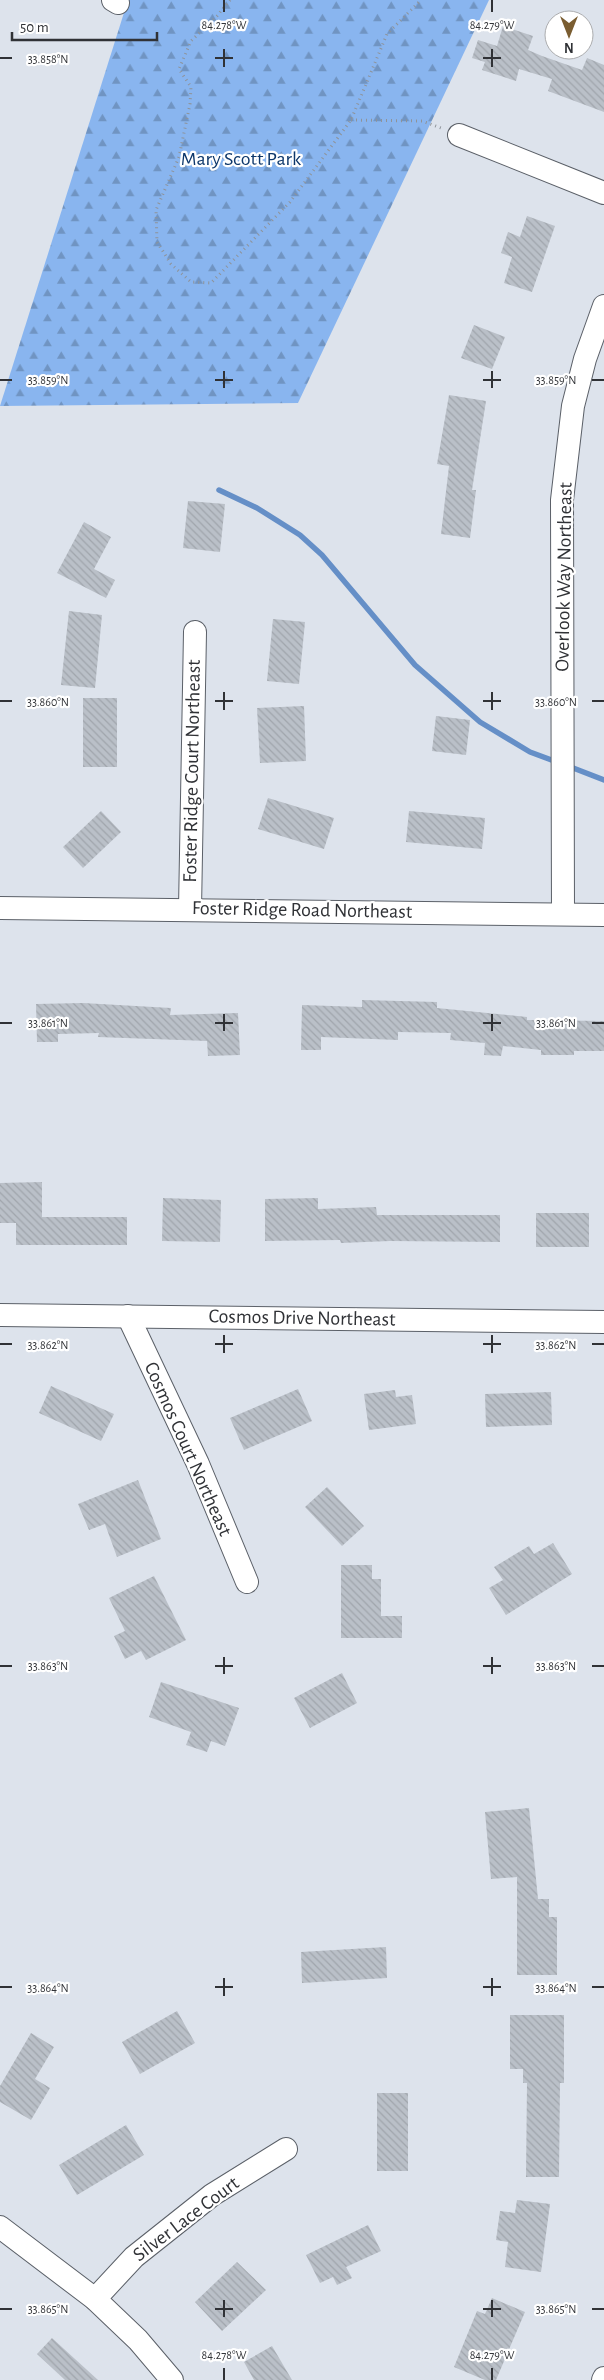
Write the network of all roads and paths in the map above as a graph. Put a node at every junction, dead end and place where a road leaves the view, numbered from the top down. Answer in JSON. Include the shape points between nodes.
{"nodes":[{"id":1,"x":230,"y":0,"type":"edge"},
{"id":2,"x":421,"y":0,"type":"edge"},
{"id":3,"x":351,"y":120,"type":"junction"},
{"id":4,"x":459,"y":135,"type":"joint"},
{"id":5,"x":604,"y":193,"type":"edge"},
{"id":6,"x":604,"y":306,"type":"edge"},
{"id":7,"x":195,"y":632,"type":"dead end"},
{"id":8,"x":0,"y":908,"type":"edge"},
{"id":9,"x":190,"y":909,"type":"junction"},
{"id":10,"x":563,"y":913,"type":"junction"},
{"id":11,"x":604,"y":915,"type":"edge"},
{"id":12,"x":0,"y":1314,"type":"edge"},
{"id":13,"x":128,"y":1316,"type":"junction"},
{"id":14,"x":604,"y":1322,"type":"edge"},
{"id":15,"x":248,"y":1582,"type":"dead end"},
{"id":16,"x":286,"y":2149,"type":"dead end"},
{"id":17,"x":0,"y":2227,"type":"edge"},
{"id":18,"x":95,"y":2299,"type":"junction"},
{"id":19,"x":172,"y":2380,"type":"edge"}],
"edges":[{"from":1,"to":3,"type":"path","via":[[191,41],[179,69],[191,87],[190,104],[179,157],[156,210],[157,242],[170,264],[191,282],[211,283],[290,202]]},
{"from":2,"to":3,"type":"path","via":[[387,34]]},
{"from":3,"to":4,"type":"path","via":[[422,121]]},
{"from":4,"to":5,"type":"street"},
{"from":6,"to":10,"type":"street","name":"Overlook Way Northeast","via":[[585,358],[573,406],[562,500]]},
{"from":7,"to":9,"type":"street","name":"Foster Ridge Court Northeast"},
{"from":8,"to":9,"type":"street","name":"Foster Ridge Road Northeast"},
{"from":9,"to":10,"type":"street","name":"Foster Ridge Road Northeast"},
{"from":10,"to":11,"type":"street","name":"Foster Ridge Road Northeast"},
{"from":12,"to":13,"type":"street","name":"Cosmos Drive Northeast"},
{"from":13,"to":14,"type":"street","name":"Cosmos Drive Northeast"},
{"from":13,"to":15,"type":"street","name":"Cosmos Court Northeast","via":[[198,1464]]},
{"from":16,"to":18,"type":"street","name":"Silver Lace Court","via":[[198,2206],[134,2257]]},
{"from":17,"to":18,"type":"street"},
{"from":18,"to":19,"type":"street","via":[[138,2340]]}]}
